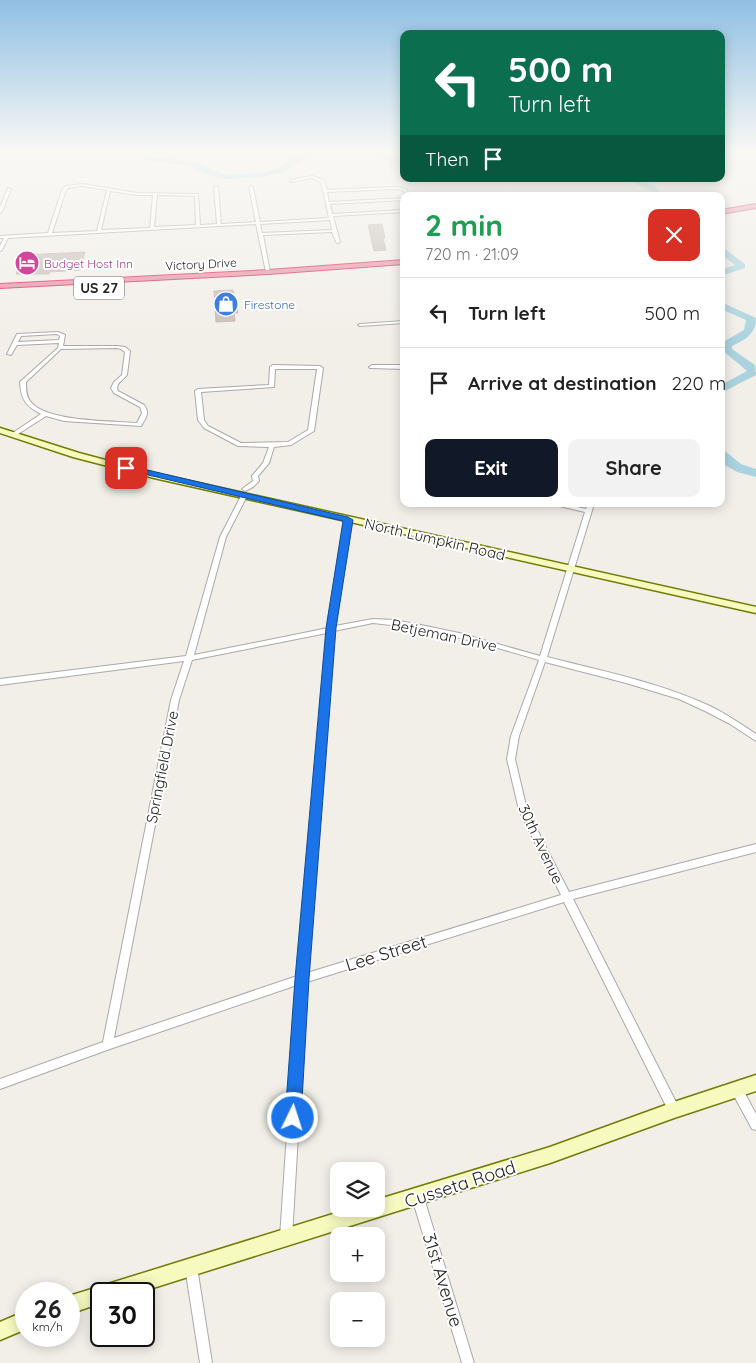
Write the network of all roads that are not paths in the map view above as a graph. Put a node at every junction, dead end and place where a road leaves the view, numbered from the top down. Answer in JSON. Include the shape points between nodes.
{"nodes":[{"id":1,"x":56,"y":215,"type":"edge"},
{"id":2,"x":103,"y":215,"type":"edge"},
{"id":3,"x":153,"y":215,"type":"edge"},
{"id":4,"x":197,"y":215,"type":"edge"},
{"id":5,"x":218,"y":215,"type":"edge"},
{"id":6,"x":257,"y":215,"type":"edge"},
{"id":7,"x":360,"y":215,"type":"edge"},
{"id":8,"x":752,"y":215,"type":"edge"},
{"id":9,"x":331,"y":217,"type":"junction"},
{"id":10,"x":725,"y":219,"type":"edge"},
{"id":11,"x":259,"y":223,"type":"junction"},
{"id":12,"x":219,"y":225,"type":"junction"},
{"id":13,"x":198,"y":226,"type":"junction"},
{"id":14,"x":152,"y":228,"type":"junction"},
{"id":15,"x":99,"y":231,"type":"junction"},
{"id":16,"x":334,"y":231,"type":"junction"},
{"id":17,"x":50,"y":234,"type":"junction"},
{"id":18,"x":261,"y":234,"type":"junction"},
{"id":19,"x":3,"y":237,"type":"edge"},
{"id":20,"x":338,"y":242,"type":"dead end"},
{"id":21,"x":0,"y":248,"type":"edge"},
{"id":22,"x":400,"y":262,"type":"edge"},
{"id":23,"x":400,"y":270,"type":"edge"},
{"id":24,"x":268,"y":275,"type":"junction"},
{"id":25,"x":0,"y":286,"type":"edge"},
{"id":26,"x":0,"y":293,"type":"edge"},
{"id":27,"x":400,"y":322,"type":"edge"},
{"id":28,"x":360,"y":326,"type":"dead end"},
{"id":29,"x":62,"y":341,"type":"junction"},
{"id":30,"x":14,"y":344,"type":"junction"},
{"id":31,"x":60,"y":348,"type":"junction"},
{"id":32,"x":9,"y":354,"type":"dead end"},
{"id":33,"x":372,"y":367,"type":"dead end"},
{"id":34,"x":400,"y":367,"type":"edge"},
{"id":35,"x":45,"y":414,"type":"junction"},
{"id":36,"x":0,"y":430,"type":"edge"},
{"id":37,"x":13,"y":435,"type":"junction"},
{"id":38,"x":272,"y":445,"type":"junction"},
{"id":39,"x":243,"y":493,"type":"junction"},
{"id":40,"x":589,"y":507,"type":"edge"},
{"id":41,"x":348,"y":520,"type":"junction"},
{"id":42,"x":571,"y":570,"type":"junction"},
{"id":43,"x":756,"y":610,"type":"edge"},
{"id":44,"x":331,"y":628,"type":"junction"},
{"id":45,"x":189,"y":658,"type":"junction"},
{"id":46,"x":543,"y":658,"type":"junction"},
{"id":47,"x":0,"y":682,"type":"edge"},
{"id":48,"x":756,"y":738,"type":"edge"},
{"id":49,"x":756,"y":848,"type":"edge"},
{"id":50,"x":566,"y":897,"type":"junction"},
{"id":51,"x":302,"y":979,"type":"junction"},
{"id":52,"x":107,"y":1045,"type":"junction"},
{"id":53,"x":756,"y":1083,"type":"edge"},
{"id":54,"x":0,"y":1084,"type":"edge"},
{"id":55,"x":737,"y":1090,"type":"junction"},
{"id":56,"x":674,"y":1110,"type":"junction"},
{"id":57,"x":756,"y":1125,"type":"edge"},
{"id":58,"x":418,"y":1198,"type":"junction"},
{"id":59,"x":286,"y":1238,"type":"junction"},
{"id":60,"x":191,"y":1268,"type":"junction"},
{"id":61,"x":143,"y":1282,"type":"edge"},
{"id":62,"x":15,"y":1325,"type":"edge"},
{"id":63,"x":0,"y":1331,"type":"edge"},
{"id":64,"x":206,"y":1363,"type":"edge"},
{"id":65,"x":468,"y":1363,"type":"edge"}],
"edges":[{"from":1,"to":17,"type":"street"},
{"from":2,"to":15,"type":"street"},
{"from":3,"to":14,"type":"street"},
{"from":4,"to":13,"type":"street"},
{"from":5,"to":12,"type":"street"},
{"from":6,"to":11,"type":"street"},
{"from":7,"to":9,"type":"street"},
{"from":8,"to":10,"type":"highway"},
{"from":9,"to":11,"type":"street"},
{"from":9,"to":16,"type":"street"},
{"from":11,"to":12,"type":"street"},
{"from":11,"to":18,"type":"street"},
{"from":12,"to":13,"type":"street"},
{"from":13,"to":14,"type":"street"},
{"from":14,"to":15,"type":"street"},
{"from":15,"to":17,"type":"street"},
{"from":16,"to":18,"type":"street"},
{"from":16,"to":20,"type":"street"},
{"from":17,"to":19,"type":"street"},
{"from":18,"to":24,"type":"street"},
{"from":19,"to":21,"type":"street"},
{"from":22,"to":24,"type":"highway","name":"Victory Drive","number":"US 27"},
{"from":23,"to":24,"type":"highway","name":"Victory Drive","number":"US 27"},
{"from":24,"to":25,"type":"highway","name":"Victory Drive","number":"US 27"},
{"from":24,"to":26,"type":"highway","name":"Victory Drive","number":"US 27"},
{"from":27,"to":28,"type":"street"},
{"from":29,"to":30,"type":"street"},
{"from":29,"to":30,"type":"street","via":[[63,335],[58,333],[31,334],[16,337]]},
{"from":29,"to":31,"type":"street"},
{"from":30,"to":32,"type":"street"},
{"from":31,"to":35,"type":"street","via":[[23,382],[27,403]]},
{"from":31,"to":35,"type":"street","via":[[117,347],[126,350],[124,375],[114,388],[142,406],[146,414],[139,425],[64,419]]},
{"from":33,"to":34,"type":"street"},
{"from":35,"to":37,"type":"street"},
{"from":36,"to":37,"type":"street","name":"North Lumpkin Road"},
{"from":37,"to":39,"type":"street","name":"North Lumpkin Road","via":[[126,468]]},
{"from":38,"to":38,"type":"street","via":[[289,444],[311,431],[320,368],[273,367],[272,386],[198,391],[201,420],[206,427],[240,445]]},
{"from":38,"to":39,"type":"street","name":"Springfield Drive","via":[[256,481]]},
{"from":39,"to":41,"type":"street","name":"North Lumpkin Road"},
{"from":39,"to":45,"type":"street","name":"Springfield Drive","via":[[223,536]]},
{"from":40,"to":42,"type":"street","name":"30th Avenue"},
{"from":41,"to":42,"type":"street","name":"North Lumpkin Road"},
{"from":41,"to":44,"type":"street"},
{"from":42,"to":43,"type":"street","name":"North Lumpkin Road"},
{"from":42,"to":46,"type":"street","name":"30th Avenue"},
{"from":44,"to":45,"type":"street","name":"Betjeman Drive"},
{"from":44,"to":46,"type":"street","name":"Betjeman Drive","via":[[372,621],[399,622]]},
{"from":44,"to":51,"type":"street"},
{"from":45,"to":47,"type":"street","name":"Betjeman Drive"},
{"from":45,"to":52,"type":"street","name":"Springfield Drive","via":[[175,700]]},
{"from":46,"to":48,"type":"street","name":"Betjeman Drive","via":[[681,698],[741,726]]},
{"from":46,"to":50,"type":"street","name":"30th Avenue","via":[[515,736],[511,759],[523,810]]},
{"from":49,"to":50,"type":"street","name":"Lee Street"},
{"from":50,"to":51,"type":"street","name":"Lee Street"},
{"from":50,"to":56,"type":"street","name":"30th Avenue"},
{"from":51,"to":52,"type":"street","name":"Lee Street"},
{"from":51,"to":59,"type":"street"},
{"from":52,"to":54,"type":"street","name":"Lee Street"},
{"from":53,"to":55,"type":"street","name":"Cusseta Road"},
{"from":55,"to":56,"type":"street","name":"Cusseta Road"},
{"from":55,"to":57,"type":"street"},
{"from":56,"to":58,"type":"street","name":"Cusseta Road"},
{"from":58,"to":59,"type":"street","name":"Cusseta Road"},
{"from":58,"to":65,"type":"street","name":"31st Avenue"},
{"from":59,"to":60,"type":"street","name":"Cusseta Road"},
{"from":60,"to":61,"type":"street","name":"Cusseta Road"},
{"from":60,"to":64,"type":"street"},
{"from":62,"to":63,"type":"street"}]}
